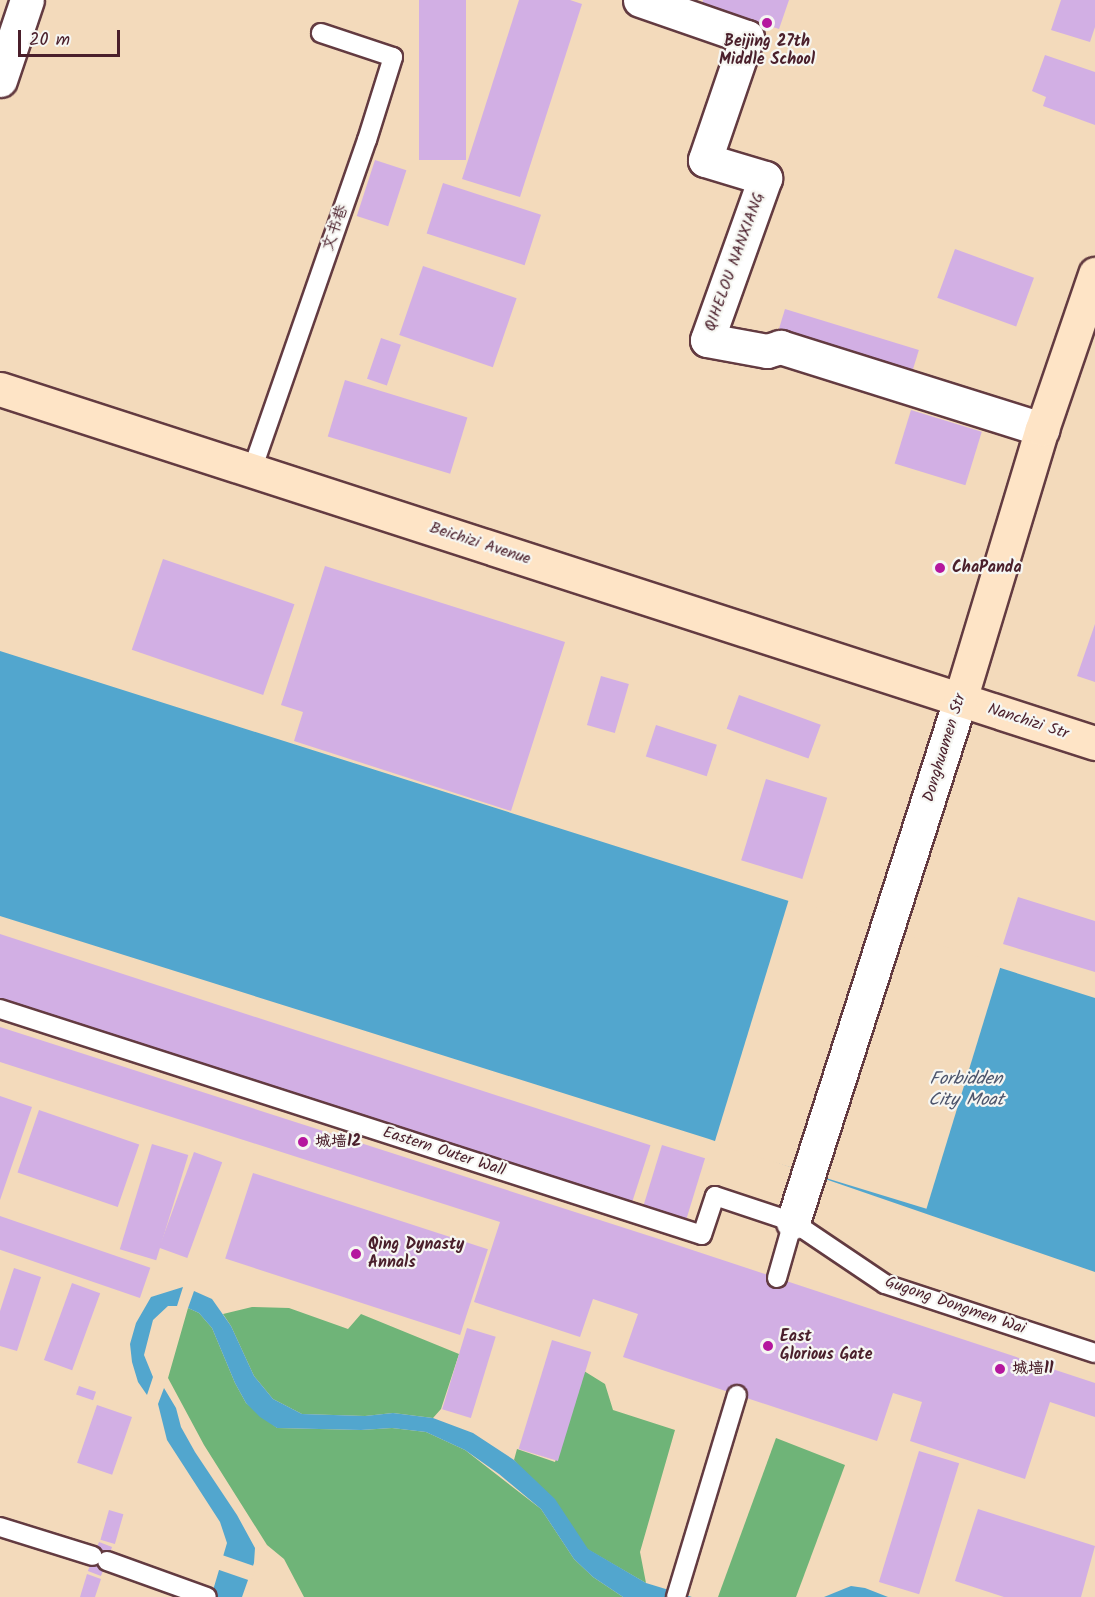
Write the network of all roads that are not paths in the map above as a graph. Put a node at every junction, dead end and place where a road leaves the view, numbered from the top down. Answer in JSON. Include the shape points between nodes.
{"nodes":[{"id":1,"x":27,"y":0,"type":"edge"},
{"id":2,"x":640,"y":0,"type":"edge"},
{"id":3,"x":321,"y":33,"type":"dead end"},
{"id":4,"x":0,"y":80,"type":"edge"},
{"id":5,"x":1095,"y":274,"type":"edge"},
{"id":6,"x":0,"y":389,"type":"edge"},
{"id":7,"x":1042,"y":429,"type":"junction"},
{"id":8,"x":252,"y":470,"type":"junction"},
{"id":9,"x":960,"y":700,"type":"junction"},
{"id":10,"x":1095,"y":743,"type":"edge"},
{"id":11,"x":0,"y":1009,"type":"edge"},
{"id":12,"x":793,"y":1222,"type":"junction"},
{"id":13,"x":777,"y":1278,"type":"dead end"},
{"id":14,"x":1095,"y":1353,"type":"edge"},
{"id":15,"x":737,"y":1395,"type":"dead end"},
{"id":16,"x":0,"y":1527,"type":"edge"},
{"id":17,"x":200,"y":1595,"type":"edge"},
{"id":18,"x":676,"y":1597,"type":"edge"}],
"edges":[{"from":1,"to":4,"type":"street"},
{"from":2,"to":7,"type":"street","name":"QIHELOU NANXIANG","via":[[747,37],[705,160],[765,178],[707,340],[767,351],[780,347]]},
{"from":3,"to":8,"type":"lane","name":"文书巷","via":[[393,57]]},
{"from":5,"to":7,"type":"street","name":"Donghuamen Str"},
{"from":6,"to":8,"type":"street","name":"Beichizi Avenue"},
{"from":7,"to":9,"type":"street","name":"Donghuamen Str"},
{"from":8,"to":9,"type":"street","name":"Beichizi Avenue"},
{"from":9,"to":10,"type":"street","name":"Nanchizi Str"},
{"from":9,"to":12,"type":"street","name":"Donghuamen Str"},
{"from":11,"to":12,"type":"lane","name":"Eastern Outer Wall","via":[[702,1235],[715,1196]]},
{"from":12,"to":13,"type":"lane"},
{"from":12,"to":14,"type":"lane","name":"Gugong Dongmen Wai","via":[[885,1284]]},
{"from":15,"to":18,"type":"lane"},
{"from":16,"to":17,"type":"lane"}]}
